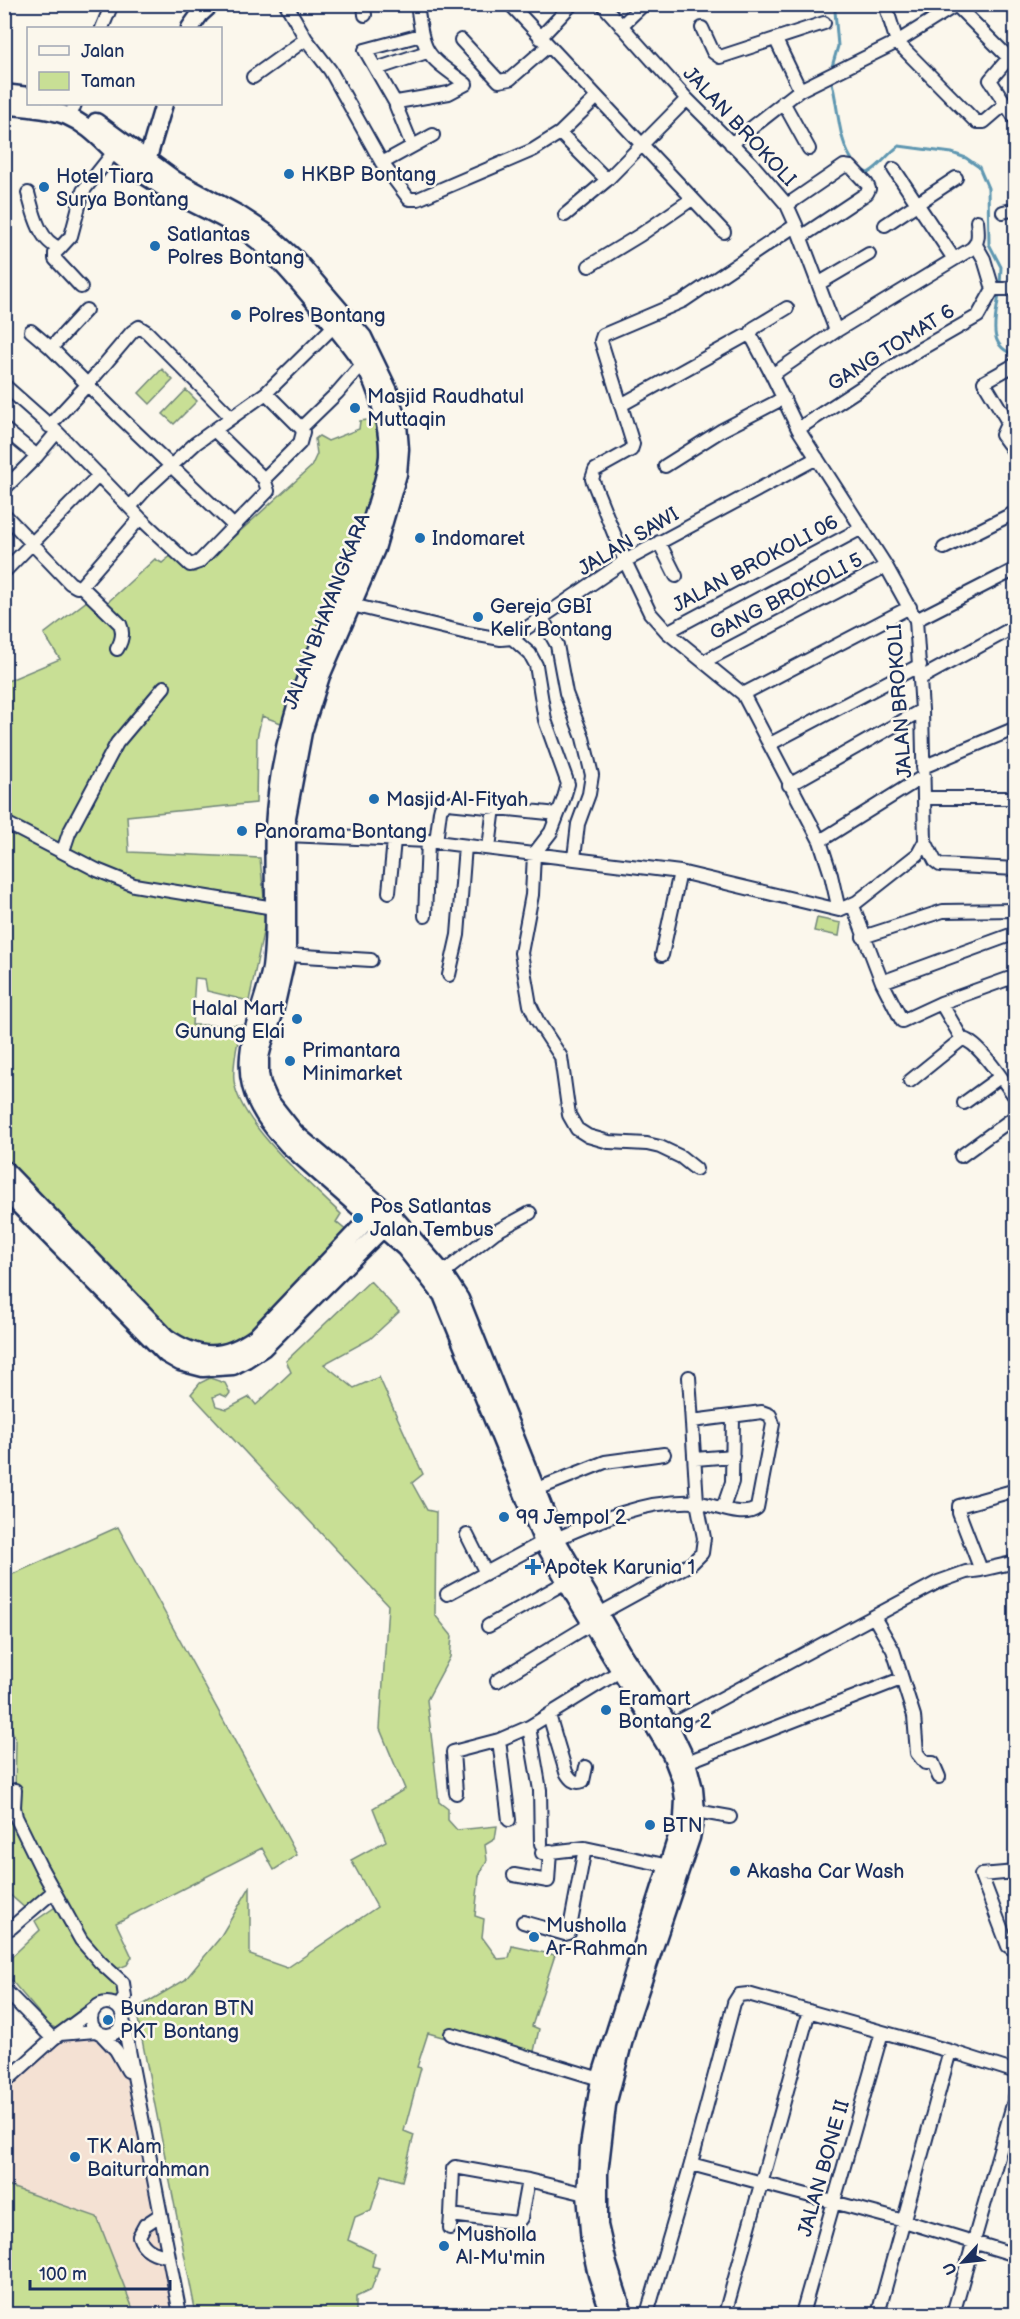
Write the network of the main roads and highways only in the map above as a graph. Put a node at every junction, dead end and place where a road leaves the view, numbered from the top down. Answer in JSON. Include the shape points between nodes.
{"nodes":[{"id":1,"x":211,"y":4,"type":"edge"},
{"id":2,"x":191,"y":27,"type":"edge"},
{"id":3,"x":4,"y":93,"type":"edge"},
{"id":4,"x":27,"y":96,"type":"edge"},
{"id":5,"x":4,"y":105,"type":"edge"},
{"id":6,"x":69,"y":105,"type":"edge"},
{"id":7,"x":164,"y":105,"type":"edge"},
{"id":8,"x":143,"y":166,"type":"junction"},
{"id":9,"x":339,"y":321,"type":"junction"},
{"id":10,"x":369,"y":547,"type":"junction"},
{"id":11,"x":357,"y":577,"type":"junction"},
{"id":12,"x":4,"y":1169,"type":"edge"},
{"id":13,"x":4,"y":1190,"type":"edge"},
{"id":14,"x":381,"y":1218,"type":"junction"},
{"id":15,"x":514,"y":1453,"type":"junction"},
{"id":16,"x":549,"y":1540,"type":"junction"},
{"id":17,"x":595,"y":1619,"type":"junction"},
{"id":18,"x":598,"y":2126,"type":"junction"},
{"id":19,"x":595,"y":2147,"type":"junction"},
{"id":20,"x":610,"y":2314,"type":"edge"},
{"id":21,"x":624,"y":2314,"type":"edge"}],
"edges":[{"from":1,"to":2,"type":"main road"},
{"from":3,"to":4,"type":"main road"},
{"from":5,"to":8,"type":"main road","via":[[70,117],[90,129],[114,152]]},
{"from":6,"to":8,"type":"main road","via":[[96,122]]},
{"from":7,"to":8,"type":"main road"},
{"from":8,"to":9,"type":"main road","name":"JALAN BHAYANGKARA","via":[[238,213],[267,233],[296,259]]},
{"from":9,"to":10,"type":"main road","name":"JALAN BHAYANGKARA","via":[[365,366],[384,422],[388,456]]},
{"from":9,"to":10,"type":"main road","name":"JALAN BHAYANGKARA","via":[[363,337],[389,391],[398,424],[398,474]]},
{"from":10,"to":11,"type":"main road","name":"JALAN BHAYANGKARA"},
{"from":11,"to":14,"type":"main road","name":"JALAN BHAYANGKARA","via":[[352,605],[321,676],[293,774],[286,835],[287,954],[260,1057],[262,1084],[269,1100],[296,1134]]},
{"from":11,"to":14,"type":"main road","name":"JALAN BHAYANGKARA","via":[[302,688],[289,731],[274,830],[274,944],[248,1060],[261,1113],[288,1145]]},
{"from":12,"to":14,"type":"main road","via":[[166,1337],[193,1353],[230,1352],[256,1337]]},
{"from":13,"to":14,"type":"main road","via":[[166,1354],[203,1368],[233,1366],[262,1348]]},
{"from":14,"to":15,"type":"main road","via":[[442,1295]]},
{"from":14,"to":15,"type":"main road","via":[[443,1273],[460,1299]]},
{"from":15,"to":16,"type":"main road"},
{"from":15,"to":16,"type":"main road","via":[[535,1490]]},
{"from":16,"to":17,"type":"main road"},
{"from":16,"to":17,"type":"main road","via":[[566,1582]]},
{"from":17,"to":18,"type":"main road","via":[[620,1671],[671,1754],[684,1799],[683,1818],[669,1866],[600,2079]]},
{"from":17,"to":18,"type":"main road","via":[[670,1726],[687,1762],[696,1811],[691,1838]]},
{"from":18,"to":19,"type":"main road"},
{"from":19,"to":20,"type":"main road","via":[[586,2194],[590,2243]]},
{"from":19,"to":21,"type":"main road","via":[[599,2225]]}]}
